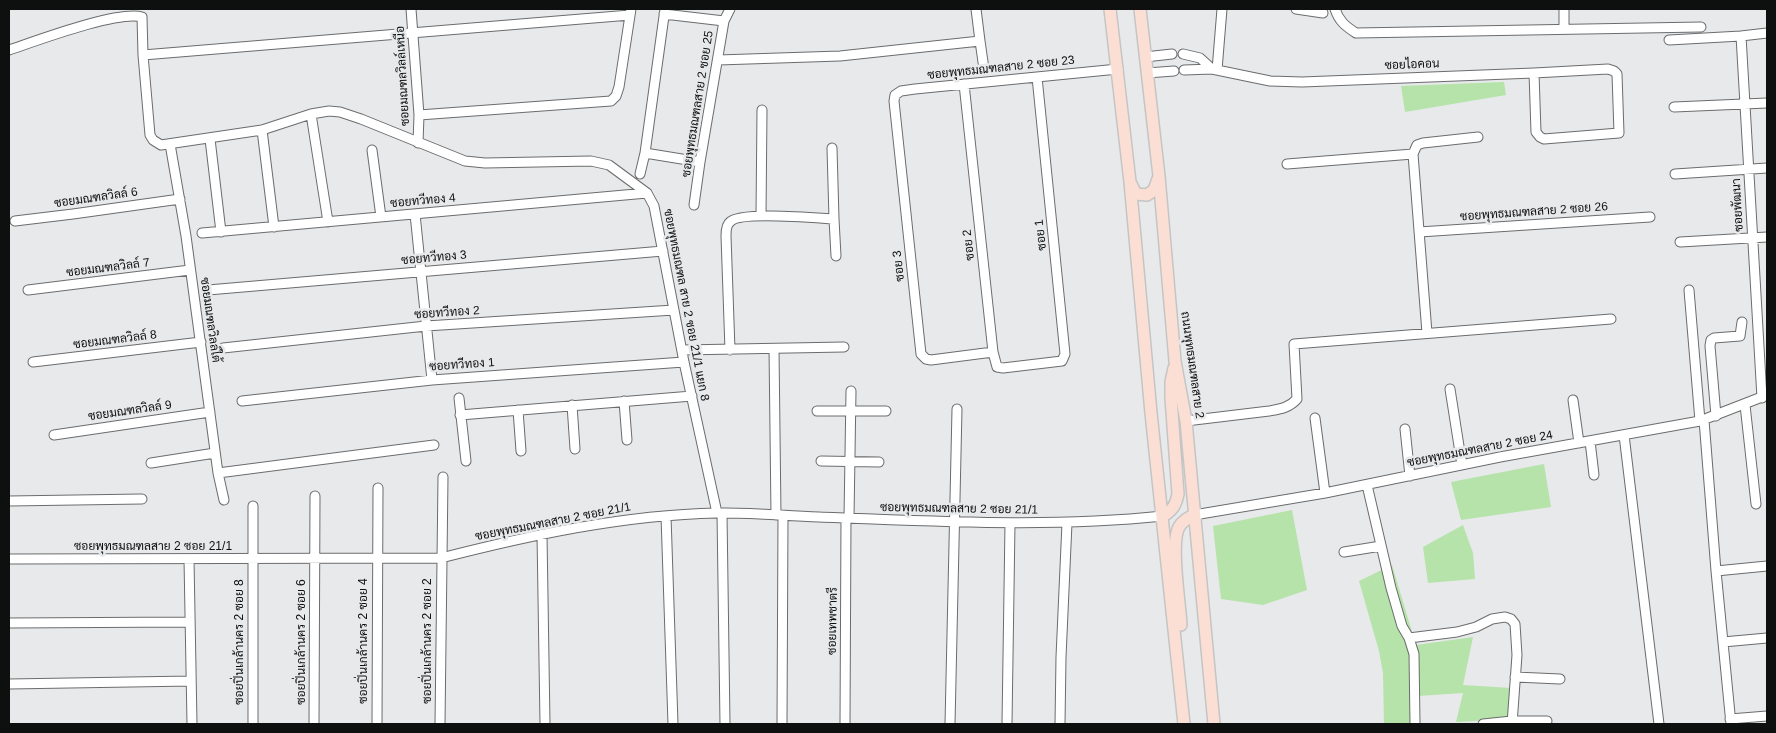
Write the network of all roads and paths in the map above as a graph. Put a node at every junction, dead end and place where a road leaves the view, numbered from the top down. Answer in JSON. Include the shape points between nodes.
{"nodes":[{"id":1,"x":411,"y":9,"type":"edge"},
{"id":2,"x":730,"y":9,"type":"edge"},
{"id":3,"x":976,"y":9,"type":"edge"},
{"id":4,"x":1110,"y":9,"type":"edge"},
{"id":5,"x":1140,"y":9,"type":"edge"},
{"id":6,"x":1222,"y":9,"type":"edge"},
{"id":7,"x":1296,"y":9,"type":"edge"},
{"id":8,"x":1335,"y":9,"type":"edge"},
{"id":9,"x":1564,"y":9,"type":"edge"},
{"id":10,"x":664,"y":11,"type":"edge"},
{"id":11,"x":630,"y":12,"type":"edge"},
{"id":12,"x":143,"y":13,"type":"edge"},
{"id":13,"x":1323,"y":13,"type":"dead end"},
{"id":14,"x":724,"y":21,"type":"junction"},
{"id":15,"x":1701,"y":27,"type":"dead end"},
{"id":16,"x":1564,"y":29,"type":"junction"},
{"id":17,"x":413,"y":33,"type":"junction"},
{"id":18,"x":1767,"y":34,"type":"edge"},
{"id":19,"x":1741,"y":36,"type":"junction"},
{"id":20,"x":1669,"y":40,"type":"dead end"},
{"id":21,"x":980,"y":41,"type":"junction"},
{"id":22,"x":9,"y":50,"type":"edge"},
{"id":23,"x":1172,"y":54,"type":"dead end"},
{"id":24,"x":1183,"y":54,"type":"dead end"},
{"id":25,"x":143,"y":55,"type":"junction"},
{"id":26,"x":1145,"y":56,"type":"junction"},
{"id":27,"x":718,"y":60,"type":"junction"},
{"id":28,"x":984,"y":69,"type":"dead end"},
{"id":29,"x":1118,"y":69,"type":"junction"},
{"id":30,"x":1214,"y":69,"type":"junction"},
{"id":31,"x":1184,"y":70,"type":"dead end"},
{"id":32,"x":1174,"y":71,"type":"dead end"},
{"id":33,"x":1147,"y":73,"type":"junction"},
{"id":34,"x":1534,"y":73,"type":"junction"},
{"id":35,"x":1037,"y":77,"type":"junction"},
{"id":36,"x":964,"y":84,"type":"junction"},
{"id":37,"x":894,"y":101,"type":"joint"},
{"id":38,"x":1767,"y":103,"type":"edge"},
{"id":39,"x":1745,"y":104,"type":"junction"},
{"id":40,"x":1674,"y":107,"type":"dead end"},
{"id":41,"x":762,"y":110,"type":"dead end"},
{"id":42,"x":311,"y":114,"type":"junction"},
{"id":43,"x":419,"y":115,"type":"junction"},
{"id":44,"x":262,"y":130,"type":"junction"},
{"id":45,"x":1478,"y":137,"type":"dead end"},
{"id":46,"x":210,"y":139,"type":"junction"},
{"id":47,"x":418,"y":143,"type":"junction"},
{"id":48,"x":170,"y":144,"type":"junction"},
{"id":49,"x":832,"y":148,"type":"dead end"},
{"id":50,"x":372,"y":150,"type":"dead end"},
{"id":51,"x":645,"y":153,"type":"junction"},
{"id":52,"x":1413,"y":154,"type":"junction"},
{"id":53,"x":700,"y":162,"type":"junction"},
{"id":54,"x":1286,"y":164,"type":"dead end"},
{"id":55,"x":1767,"y":168,"type":"edge"},
{"id":56,"x":1749,"y":169,"type":"junction"},
{"id":57,"x":640,"y":174,"type":"dead end"},
{"id":58,"x":1675,"y":174,"type":"dead end"},
{"id":59,"x":1159,"y":176,"type":"junction"},
{"id":60,"x":1130,"y":182,"type":"junction"},
{"id":61,"x":646,"y":193,"type":"junction"},
{"id":62,"x":180,"y":199,"type":"junction"},
{"id":63,"x":694,"y":205,"type":"dead end"},
{"id":64,"x":415,"y":214,"type":"junction"},
{"id":65,"x":761,"y":216,"type":"junction"},
{"id":66,"x":381,"y":217,"type":"junction"},
{"id":67,"x":1650,"y":217,"type":"dead end"},
{"id":68,"x":834,"y":219,"type":"junction"},
{"id":69,"x":15,"y":221,"type":"dead end"},
{"id":70,"x":328,"y":222,"type":"junction"},
{"id":71,"x":274,"y":227,"type":"junction"},
{"id":72,"x":221,"y":232,"type":"junction"},
{"id":73,"x":1419,"y":232,"type":"junction"},
{"id":74,"x":202,"y":233,"type":"dead end"},
{"id":75,"x":1767,"y":237,"type":"edge"},
{"id":76,"x":1753,"y":238,"type":"junction"},
{"id":77,"x":1680,"y":242,"type":"dead end"},
{"id":78,"x":663,"y":251,"type":"junction"},
{"id":79,"x":836,"y":256,"type":"dead end"},
{"id":80,"x":190,"y":270,"type":"junction"},
{"id":81,"x":421,"y":272,"type":"junction"},
{"id":82,"x":28,"y":290,"type":"dead end"},
{"id":83,"x":208,"y":290,"type":"dead end"},
{"id":84,"x":1689,"y":290,"type":"dead end"},
{"id":85,"x":674,"y":310,"type":"junction"},
{"id":86,"x":1611,"y":319,"type":"dead end"},
{"id":87,"x":1742,"y":322,"type":"dead end"},
{"id":88,"x":426,"y":326,"type":"junction"},
{"id":89,"x":1427,"y":333,"type":"junction"},
{"id":90,"x":201,"y":342,"type":"junction"},
{"id":91,"x":844,"y":346,"type":"dead end"},
{"id":92,"x":223,"y":348,"type":"dead end"},
{"id":93,"x":774,"y":349,"type":"junction"},
{"id":94,"x":682,"y":350,"type":"junction"},
{"id":95,"x":730,"y":350,"type":"junction"},
{"id":96,"x":993,"y":352,"type":"junction"},
{"id":97,"x":1175,"y":361,"type":"junction"},
{"id":98,"x":33,"y":362,"type":"dead end"},
{"id":99,"x":684,"y":362,"type":"junction"},
{"id":100,"x":432,"y":380,"type":"junction"},
{"id":101,"x":1450,"y":389,"type":"dead end"},
{"id":102,"x":851,"y":391,"type":"dead end"},
{"id":103,"x":692,"y":396,"type":"junction"},
{"id":104,"x":1765,"y":397,"type":"edge"},
{"id":105,"x":458,"y":398,"type":"dead end"},
{"id":106,"x":1573,"y":400,"type":"dead end"},
{"id":107,"x":242,"y":401,"type":"dead end"},
{"id":108,"x":624,"y":401,"type":"junction"},
{"id":109,"x":572,"y":405,"type":"junction"},
{"id":110,"x":1745,"y":405,"type":"junction"},
{"id":111,"x":957,"y":409,"type":"dead end"},
{"id":112,"x":518,"y":410,"type":"junction"},
{"id":113,"x":817,"y":411,"type":"dead end"},
{"id":114,"x":851,"y":411,"type":"junction"},
{"id":115,"x":886,"y":411,"type":"dead end"},
{"id":116,"x":210,"y":412,"type":"junction"},
{"id":117,"x":460,"y":414,"type":"junction"},
{"id":118,"x":1716,"y":416,"type":"junction"},
{"id":119,"x":1315,"y":418,"type":"dead end"},
{"id":120,"x":1186,"y":421,"type":"junction"},
{"id":121,"x":1702,"y":421,"type":"junction"},
{"id":122,"x":1406,"y":428,"type":"dead end"},
{"id":123,"x":54,"y":435,"type":"dead end"},
{"id":124,"x":1624,"y":435,"type":"junction"},
{"id":125,"x":627,"y":440,"type":"dead end"},
{"id":126,"x":1590,"y":441,"type":"junction"},
{"id":127,"x":1579,"y":443,"type":"junction"},
{"id":128,"x":434,"y":444,"type":"dead end"},
{"id":129,"x":575,"y":449,"type":"dead end"},
{"id":130,"x":521,"y":451,"type":"dead end"},
{"id":131,"x":215,"y":453,"type":"junction"},
{"id":132,"x":466,"y":460,"type":"dead end"},
{"id":133,"x":821,"y":462,"type":"dead end"},
{"id":134,"x":849,"y":462,"type":"junction"},
{"id":135,"x":879,"y":462,"type":"dead end"},
{"id":136,"x":151,"y":463,"type":"dead end"},
{"id":137,"x":1462,"y":465,"type":"junction"},
{"id":138,"x":218,"y":472,"type":"junction"},
{"id":139,"x":1594,"y":475,"type":"dead end"},
{"id":140,"x":1410,"y":476,"type":"junction"},
{"id":141,"x":443,"y":477,"type":"dead end"},
{"id":142,"x":1367,"y":485,"type":"junction"},
{"id":143,"x":378,"y":488,"type":"dead end"},
{"id":144,"x":1325,"y":494,"type":"junction"},
{"id":145,"x":315,"y":496,"type":"dead end"},
{"id":146,"x":142,"y":499,"type":"dead end"},
{"id":147,"x":224,"y":500,"type":"dead end"},
{"id":148,"x":9,"y":501,"type":"edge"},
{"id":149,"x":1756,"y":504,"type":"dead end"},
{"id":150,"x":253,"y":506,"type":"dead end"},
{"id":151,"x":719,"y":513,"type":"junction"},
{"id":152,"x":779,"y":515,"type":"junction"},
{"id":153,"x":1194,"y":515,"type":"junction"},
{"id":154,"x":666,"y":516,"type":"junction"},
{"id":155,"x":1163,"y":516,"type":"junction"},
{"id":156,"x":848,"y":518,"type":"junction"},
{"id":157,"x":955,"y":522,"type":"junction"},
{"id":158,"x":1010,"y":523,"type":"junction"},
{"id":159,"x":1067,"y":523,"type":"junction"},
{"id":160,"x":542,"y":534,"type":"junction"},
{"id":161,"x":1381,"y":546,"type":"junction"},
{"id":162,"x":1344,"y":552,"type":"dead end"},
{"id":163,"x":376,"y":558,"type":"junction"},
{"id":164,"x":441,"y":558,"type":"junction"},
{"id":165,"x":9,"y":559,"type":"edge"},
{"id":166,"x":189,"y":559,"type":"junction"},
{"id":167,"x":252,"y":559,"type":"junction"},
{"id":168,"x":314,"y":559,"type":"junction"},
{"id":169,"x":1767,"y":566,"type":"edge"},
{"id":170,"x":1716,"y":571,"type":"junction"},
{"id":171,"x":189,"y":622,"type":"junction"},
{"id":172,"x":9,"y":623,"type":"edge"},
{"id":173,"x":1409,"y":638,"type":"junction"},
{"id":174,"x":1767,"y":638,"type":"edge"},
{"id":175,"x":1723,"y":642,"type":"junction"},
{"id":176,"x":1178,"y":662,"type":"junction"},
{"id":177,"x":1515,"y":677,"type":"junction"},
{"id":178,"x":1560,"y":679,"type":"dead end"},
{"id":179,"x":191,"y":681,"type":"junction"},
{"id":180,"x":9,"y":684,"type":"edge"},
{"id":181,"x":1767,"y":716,"type":"edge"},
{"id":182,"x":1731,"y":721,"type":"edge"},
{"id":183,"x":1547,"y":722,"type":"dead end"},
{"id":184,"x":1512,"y":723,"type":"edge"},
{"id":185,"x":192,"y":724,"type":"edge"},
{"id":186,"x":253,"y":724,"type":"edge"},
{"id":187,"x":314,"y":724,"type":"edge"},
{"id":188,"x":376,"y":724,"type":"edge"},
{"id":189,"x":440,"y":724,"type":"edge"},
{"id":190,"x":545,"y":724,"type":"edge"},
{"id":191,"x":673,"y":724,"type":"edge"},
{"id":192,"x":725,"y":724,"type":"edge"},
{"id":193,"x":782,"y":724,"type":"edge"},
{"id":194,"x":845,"y":724,"type":"edge"},
{"id":195,"x":950,"y":724,"type":"edge"},
{"id":196,"x":1007,"y":724,"type":"edge"},
{"id":197,"x":1060,"y":724,"type":"edge"},
{"id":198,"x":1184,"y":724,"type":"edge"},
{"id":199,"x":1214,"y":724,"type":"edge"},
{"id":200,"x":1415,"y":724,"type":"edge"},
{"id":201,"x":1483,"y":724,"type":"edge"},
{"id":202,"x":1659,"y":724,"type":"edge"}],
"edges":[{"from":1,"to":17,"type":"street","name":"ซอยมณฑลวิลล์เหนือ"},
{"from":2,"to":14,"type":"street","name":"ซอยพุทธมณฑลสาย 2 ซอย 25"},
{"from":3,"to":21,"type":"street"},
{"from":4,"to":29,"type":"main road"},
{"from":5,"to":26,"type":"main road","name":"ถนนพุทธมณฑลสาย 2"},
{"from":6,"to":30,"type":"street"},
{"from":7,"to":13,"type":"street"},
{"from":8,"to":16,"type":"street","via":[[1344,26],[1356,33]]},
{"from":9,"to":16,"type":"street"},
{"from":10,"to":14,"type":"street"},
{"from":10,"to":51,"type":"street"},
{"from":11,"to":17,"type":"street"},
{"from":11,"to":43,"type":"street","via":[[619,87],[612,101]]},
{"from":12,"to":22,"type":"street","via":[[106,20]]},
{"from":12,"to":25,"type":"street"},
{"from":14,"to":27,"type":"street","name":"ซอยพุทธมณฑลสาย 2 ซอย 25"},
{"from":15,"to":16,"type":"street"},
{"from":17,"to":25,"type":"street"},
{"from":17,"to":43,"type":"street","name":"ซอยมณฑลวิลล์เหนือ"},
{"from":18,"to":19,"type":"street"},
{"from":19,"to":20,"type":"street"},
{"from":19,"to":39,"type":"street","name":"ซอยพัฒนา"},
{"from":21,"to":27,"type":"street","via":[[849,56]]},
{"from":21,"to":28,"type":"street"},
{"from":23,"to":26,"type":"street"},
{"from":24,"to":30,"type":"street","name":"ซอยไอคอน","via":[[1200,58]]},
{"from":25,"to":48,"type":"street","via":[[150,135],[156,144]]},
{"from":26,"to":33,"type":"main road","name":"ถนนพุทธมณฑลสาย 2"},
{"from":27,"to":53,"type":"street","name":"ซอยพุทธมณฑลสาย 2 ซอย 25"},
{"from":29,"to":35,"type":"street","name":"ซอยพุทธมณฑลสาย 2 ซอย 23"},
{"from":29,"to":60,"type":"main road"},
{"from":30,"to":31,"type":"street","name":"ซอยไอคอน"},
{"from":30,"to":34,"type":"street","name":"ซอยไอคอน","via":[[1270,81],[1302,82]]},
{"from":32,"to":33,"type":"street"},
{"from":33,"to":59,"type":"main road","name":"ถนนพุทธมณฑลสาย 2"},
{"from":34,"to":34,"type":"street","name":"ซอยไอคอน","via":[[1614,71],[1617,74],[1619,133],[1540,137],[1536,132]]},
{"from":35,"to":36,"type":"street","name":"ซอยพุทธมณฑลสาย 2 ซอย 23"},
{"from":35,"to":96,"type":"street","name":"ซอย 1","via":[[1065,354],[1062,361],[1000,368],[995,365]]},
{"from":36,"to":37,"type":"street","name":"ซอยพุทธมณฑลสาย 2 ซอย 23","via":[[901,91],[895,95]]},
{"from":36,"to":96,"type":"street","name":"ซอย 2"},
{"from":37,"to":96,"type":"street","name":"ซอย 3","via":[[921,354],[931,360]]},
{"from":38,"to":39,"type":"street"},
{"from":39,"to":40,"type":"street"},
{"from":39,"to":56,"type":"street","name":"ซอยพัฒนา"},
{"from":41,"to":65,"type":"street"},
{"from":42,"to":44,"type":"street","name":"ซอยพุทธมณฑล สาย 2 ซอย 21/1 แยก 8"},
{"from":42,"to":47,"type":"street","name":"ซอยพุทธมณฑล สาย 2 ซอย 21/1 แยก 8","via":[[340,112]]},
{"from":42,"to":70,"type":"street"},
{"from":43,"to":47,"type":"street","name":"ซอยมณฑลวิลล์เหนือ"},
{"from":44,"to":46,"type":"street","name":"ซอยพุทธมณฑล สาย 2 ซอย 21/1 แยก 8"},
{"from":44,"to":71,"type":"street"},
{"from":45,"to":52,"type":"street","via":[[1423,143],[1417,145]]},
{"from":46,"to":48,"type":"street","name":"ซอยพุทธมณฑล สาย 2 ซอย 21/1 แยก 8"},
{"from":46,"to":72,"type":"street"},
{"from":47,"to":61,"type":"street","name":"ซอยพุทธมณฑล สาย 2 ซอย 21/1 แยก 8","via":[[474,162],[602,162]]},
{"from":48,"to":62,"type":"street","name":"ซอยมณฑลวิลล์ใต้"},
{"from":49,"to":68,"type":"street"},
{"from":50,"to":66,"type":"street"},
{"from":51,"to":53,"type":"street"},
{"from":51,"to":57,"type":"street"},
{"from":52,"to":54,"type":"street"},
{"from":52,"to":73,"type":"street"},
{"from":53,"to":63,"type":"street","name":"ซอยพุทธมณฑลสาย 2 ซอย 25"},
{"from":55,"to":56,"type":"street"},
{"from":56,"to":58,"type":"street"},
{"from":56,"to":76,"type":"street","name":"ซอยพัฒนา"},
{"from":59,"to":60,"type":"main road","via":[[1154,190],[1147,196],[1136,194]]},
{"from":59,"to":97,"type":"main road","name":"ถนนพุทธมณฑลสาย 2"},
{"from":60,"to":155,"type":"main road"},
{"from":61,"to":64,"type":"street","name":"ซอยทวีทอง 4"},
{"from":61,"to":78,"type":"street","name":"ซอยพุทธมณฑล สาย 2 ซอย 21/1 แยก 8","via":[[654,206]]},
{"from":62,"to":69,"type":"street","name":"ซอยมณฑลวิลล์ 6"},
{"from":62,"to":80,"type":"street","name":"ซอยมณฑลวิลล์ใต้"},
{"from":64,"to":66,"type":"street","name":"ซอยทวีทอง 4"},
{"from":64,"to":81,"type":"street"},
{"from":65,"to":68,"type":"street"},
{"from":65,"to":95,"type":"street","via":[[736,218],[727,227]]},
{"from":66,"to":70,"type":"street","name":"ซอยทวีทอง 4"},
{"from":67,"to":73,"type":"street","name":"ซอยพุทธมณฑลสาย 2 ซอย 26"},
{"from":68,"to":79,"type":"street"},
{"from":70,"to":71,"type":"street","name":"ซอยทวีทอง 4"},
{"from":71,"to":72,"type":"street","name":"ซอยทวีทอง 4"},
{"from":72,"to":74,"type":"street","name":"ซอยทวีทอง 4"},
{"from":73,"to":89,"type":"street"},
{"from":75,"to":76,"type":"street"},
{"from":76,"to":77,"type":"street"},
{"from":76,"to":104,"type":"street","name":"ซอยพัฒนา"},
{"from":78,"to":81,"type":"street","name":"ซอยทวีทอง 3"},
{"from":78,"to":85,"type":"street","name":"ซอยพุทธมณฑล สาย 2 ซอย 21/1 แยก 8"},
{"from":80,"to":82,"type":"street","name":"ซอยมณฑลวิลล์ 7"},
{"from":80,"to":90,"type":"street","name":"ซอยมณฑลวิลล์ใต้"},
{"from":81,"to":83,"type":"street","name":"ซอยทวีทอง 3"},
{"from":81,"to":88,"type":"street"},
{"from":84,"to":121,"type":"street"},
{"from":85,"to":88,"type":"street","name":"ซอยทวีทอง 2"},
{"from":85,"to":94,"type":"street","name":"ซอยพุทธมณฑล สาย 2 ซอย 21/1 แยก 8"},
{"from":86,"to":89,"type":"street"},
{"from":87,"to":118,"type":"street","via":[[1740,336],[1711,340]]},
{"from":88,"to":92,"type":"street","name":"ซอยทวีทอง 2"},
{"from":88,"to":100,"type":"street"},
{"from":89,"to":120,"type":"street","via":[[1294,344],[1297,399],[1293,403],[1282,409]]},
{"from":90,"to":98,"type":"street","name":"ซอยมณฑลวิลล์ 8"},
{"from":90,"to":116,"type":"street","name":"ซอยมณฑลวิลล์ใต้"},
{"from":91,"to":93,"type":"street"},
{"from":93,"to":95,"type":"street"},
{"from":93,"to":152,"type":"street"},
{"from":94,"to":95,"type":"street"},
{"from":94,"to":99,"type":"street","name":"ซอยพุทธมณฑล สาย 2 ซอย 21/1 แยก 8"},
{"from":97,"to":120,"type":"main road","name":"ถนนพุทธมณฑลสาย 2"},
{"from":97,"to":155,"type":"main road","via":[[1171,398],[1178,494],[1174,507]]},
{"from":99,"to":100,"type":"street","name":"ซอยทวีทอง 1"},
{"from":99,"to":103,"type":"street","name":"ซอยพุทธมณฑล สาย 2 ซอย 21/1 แยก 8"},
{"from":100,"to":107,"type":"street","name":"ซอยทวีทอง 1"},
{"from":101,"to":137,"type":"street"},
{"from":102,"to":114,"type":"street","name":"ซอยเทพชาตรี"},
{"from":103,"to":108,"type":"street"},
{"from":103,"to":151,"type":"street","name":"ซอยพุทธมณฑล สาย 2 ซอย 21/1 แยก 8"},
{"from":104,"to":110,"type":"street","name":"ซอยพุทธมณฑลสาย 2 ซอย 24"},
{"from":105,"to":117,"type":"street"},
{"from":106,"to":127,"type":"street"},
{"from":108,"to":109,"type":"street"},
{"from":108,"to":125,"type":"street"},
{"from":109,"to":112,"type":"street"},
{"from":109,"to":129,"type":"street"},
{"from":110,"to":118,"type":"street","name":"ซอยพุทธมณฑลสาย 2 ซอย 24"},
{"from":110,"to":149,"type":"street"},
{"from":111,"to":157,"type":"street"},
{"from":112,"to":117,"type":"street"},
{"from":112,"to":130,"type":"street"},
{"from":113,"to":114,"type":"street"},
{"from":114,"to":115,"type":"street"},
{"from":114,"to":134,"type":"street","name":"ซอยเทพชาตรี"},
{"from":116,"to":123,"type":"street","name":"ซอยมณฑลวิลล์ 9"},
{"from":116,"to":131,"type":"street","name":"ซอยมณฑลวิลล์ใต้"},
{"from":117,"to":132,"type":"street"},
{"from":118,"to":121,"type":"street","name":"ซอยพุทธมณฑลสาย 2 ซอย 24"},
{"from":119,"to":144,"type":"street"},
{"from":120,"to":153,"type":"main road","name":"ถนนพุทธมณฑลสาย 2"},
{"from":121,"to":124,"type":"street","name":"ซอยพุทธมณฑลสาย 2 ซอย 24"},
{"from":121,"to":170,"type":"street"},
{"from":122,"to":140,"type":"street"},
{"from":124,"to":126,"type":"street","name":"ซอยพุทธมณฑลสาย 2 ซอย 24"},
{"from":124,"to":202,"type":"street"},
{"from":126,"to":127,"type":"street","name":"ซอยพุทธมณฑลสาย 2 ซอย 24"},
{"from":126,"to":139,"type":"street"},
{"from":127,"to":137,"type":"street","name":"ซอยพุทธมณฑลสาย 2 ซอย 24"},
{"from":128,"to":138,"type":"street"},
{"from":131,"to":136,"type":"street"},
{"from":131,"to":138,"type":"street","name":"ซอยมณฑลวิลล์ใต้"},
{"from":133,"to":134,"type":"street"},
{"from":134,"to":135,"type":"street"},
{"from":134,"to":156,"type":"street","name":"ซอยเทพชาตรี"},
{"from":137,"to":140,"type":"street","name":"ซอยพุทธมณฑลสาย 2 ซอย 24"},
{"from":138,"to":147,"type":"street","name":"ซอยมณฑลวิลล์ใต้"},
{"from":140,"to":142,"type":"street","name":"ซอยพุทธมณฑลสาย 2 ซอย 24"},
{"from":141,"to":164,"type":"street","name":"ซอยปิ่นเกล้านคร 2 ซอย 2"},
{"from":142,"to":144,"type":"street","name":"ซอยพุทธมณฑลสาย 2 ซอย 24"},
{"from":142,"to":161,"type":"street"},
{"from":143,"to":163,"type":"street","name":"ซอยปิ่นเกล้านคร 2 ซอย 4"},
{"from":144,"to":153,"type":"street","name":"ซอยพุทธมณฑลสาย 2 ซอย 24"},
{"from":145,"to":168,"type":"street","name":"ซอยปิ่นเกล้านคร 2 ซอย 6"},
{"from":146,"to":148,"type":"street"},
{"from":150,"to":167,"type":"street","name":"ซอยปิ่นเกล้านคร 2 ซอย 8"},
{"from":151,"to":152,"type":"street","name":"ซอยพุทธมณฑลสาย 2 ซอย 21/1"},
{"from":151,"to":154,"type":"street","name":"ซอยพุทธมณฑลสาย 2 ซอย 21/1"},
{"from":151,"to":192,"type":"street","name":"ซอยพุทธมณฑล สาย 2 ซอย 21/1 แยก 8"},
{"from":152,"to":156,"type":"street","name":"ซอยพุทธมณฑลสาย 2 ซอย 21/1"},
{"from":152,"to":193,"type":"street"},
{"from":153,"to":176,"type":"main road","via":[[1181,524],[1176,534],[1182,644]]},
{"from":153,"to":199,"type":"main road","name":"ถนนพุทธมณฑลสาย 2"},
{"from":154,"to":160,"type":"street","name":"ซอยพุทธมณฑลสาย 2 ซอย 21/1","via":[[621,520]]},
{"from":154,"to":191,"type":"street"},
{"from":155,"to":159,"type":"street","name":"ซอยพุทธมณฑลสาย 2 ซอย 21/1"},
{"from":155,"to":176,"type":"main road"},
{"from":156,"to":157,"type":"street","name":"ซอยพุทธมณฑลสาย 2 ซอย 21/1"},
{"from":156,"to":194,"type":"street","name":"ซอยเทพชาตรี"},
{"from":157,"to":158,"type":"street","name":"ซอยพุทธมณฑลสาย 2 ซอย 21/1"},
{"from":157,"to":195,"type":"street"},
{"from":158,"to":159,"type":"street","name":"ซอยพุทธมณฑลสาย 2 ซอย 21/1"},
{"from":158,"to":196,"type":"street"},
{"from":159,"to":197,"type":"street"},
{"from":160,"to":164,"type":"street","name":"ซอยพุทธมณฑลสาย 2 ซอย 21/1"},
{"from":160,"to":190,"type":"street"},
{"from":161,"to":162,"type":"street"},
{"from":161,"to":173,"type":"street","via":[[1402,626]]},
{"from":163,"to":164,"type":"street","name":"ซอยพุทธมณฑลสาย 2 ซอย 21/1"},
{"from":163,"to":168,"type":"street","name":"ซอยพุทธมณฑลสาย 2 ซอย 21/1"},
{"from":163,"to":188,"type":"street","name":"ซอยปิ่นเกล้านคร 2 ซอย 4"},
{"from":164,"to":189,"type":"street","name":"ซอยปิ่นเกล้านคร 2 ซอย 2"},
{"from":165,"to":166,"type":"street","name":"ซอยพุทธมณฑลสาย 2 ซอย 21/1"},
{"from":166,"to":167,"type":"street","name":"ซอยพุทธมณฑลสาย 2 ซอย 21/1"},
{"from":166,"to":171,"type":"street"},
{"from":167,"to":168,"type":"street","name":"ซอยพุทธมณฑลสาย 2 ซอย 21/1"},
{"from":167,"to":186,"type":"street","name":"ซอยปิ่นเกล้านคร 2 ซอย 8"},
{"from":168,"to":187,"type":"street","name":"ซอยปิ่นเกล้านคร 2 ซอย 6"},
{"from":169,"to":170,"type":"street"},
{"from":170,"to":175,"type":"street"},
{"from":171,"to":172,"type":"street"},
{"from":171,"to":179,"type":"street"},
{"from":173,"to":177,"type":"street","via":[[1457,632],[1492,619],[1511,619],[1515,624]]},
{"from":173,"to":200,"type":"street","via":[[1414,654]]},
{"from":174,"to":175,"type":"street"},
{"from":175,"to":182,"type":"street"},
{"from":176,"to":198,"type":"main road"},
{"from":177,"to":178,"type":"street"},
{"from":177,"to":184,"type":"street"},
{"from":179,"to":180,"type":"street"},
{"from":179,"to":185,"type":"street"},
{"from":181,"to":182,"type":"street"},
{"from":183,"to":184,"type":"street"},
{"from":184,"to":201,"type":"street"}]}
